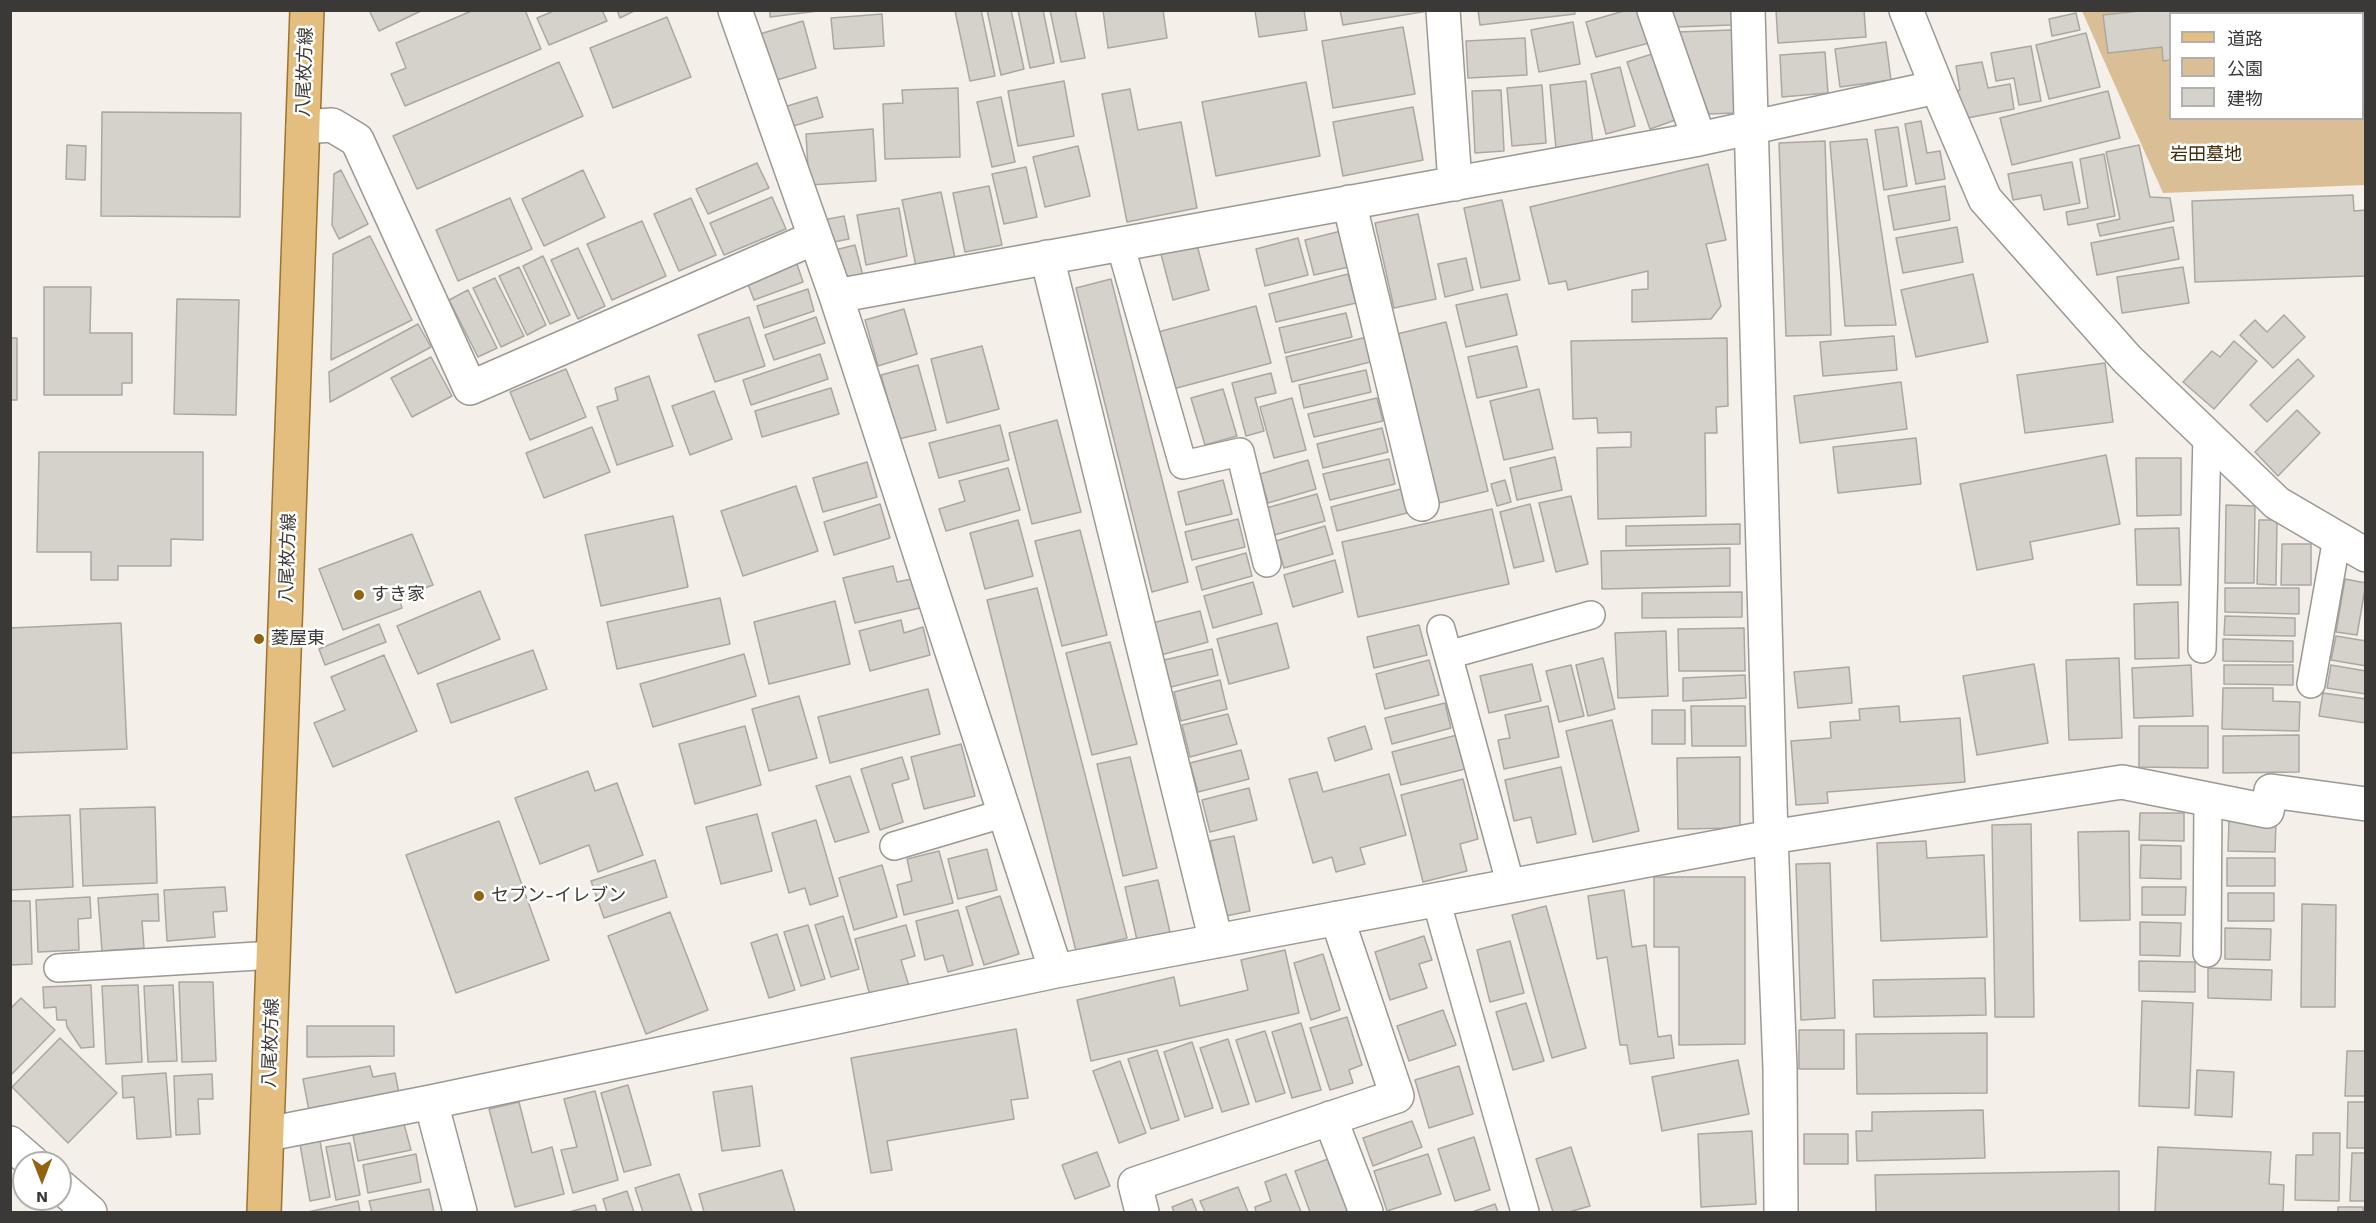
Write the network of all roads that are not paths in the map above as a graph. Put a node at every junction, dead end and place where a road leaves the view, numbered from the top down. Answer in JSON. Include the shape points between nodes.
{"nodes":[{"id":1,"x":735,"y":10,"type":"edge"},
{"id":2,"x":1443,"y":10,"type":"edge"},
{"id":3,"x":1654,"y":10,"type":"edge"},
{"id":4,"x":1748,"y":10,"type":"edge"},
{"id":5,"x":1906,"y":10,"type":"edge"},
{"id":6,"x":303,"y":14,"type":"edge"},
{"id":7,"x":1937,"y":87,"type":"junction"},
{"id":8,"x":303,"y":127,"type":"junction"},
{"id":9,"x":1750,"y":129,"type":"junction"},
{"id":10,"x":1699,"y":139,"type":"junction"},
{"id":11,"x":1455,"y":184,"type":"junction"},
{"id":12,"x":1349,"y":202,"type":"junction"},
{"id":13,"x":814,"y":238,"type":"junction"},
{"id":14,"x":1120,"y":244,"type":"junction"},
{"id":15,"x":1047,"y":257,"type":"junction"},
{"id":16,"x":836,"y":296,"type":"junction"},
{"id":17,"x":2207,"y":435,"type":"junction"},
{"id":18,"x":1422,"y":504,"type":"dead end"},
{"id":19,"x":2337,"y":538,"type":"junction"},
{"id":20,"x":2366,"y":555,"type":"edge"},
{"id":21,"x":1267,"y":563,"type":"dead end"},
{"id":22,"x":1591,"y":615,"type":"dead end"},
{"id":23,"x":1441,"y":629,"type":"dead end"},
{"id":24,"x":2202,"y":649,"type":"dead end"},
{"id":25,"x":1448,"y":655,"type":"junction"},
{"id":26,"x":2311,"y":684,"type":"dead end"},
{"id":27,"x":2208,"y":799,"type":"junction"},
{"id":28,"x":2366,"y":804,"type":"edge"},
{"id":29,"x":1005,"y":813,"type":"junction"},
{"id":30,"x":1771,"y":837,"type":"junction"},
{"id":31,"x":894,"y":846,"type":"dead end"},
{"id":32,"x":1511,"y":886,"type":"junction"},
{"id":33,"x":1436,"y":900,"type":"junction"},
{"id":34,"x":1337,"y":918,"type":"junction"},
{"id":35,"x":1216,"y":941,"type":"junction"},
{"id":36,"x":2207,"y":953,"type":"dead end"},
{"id":37,"x":274,"y":955,"type":"junction"},
{"id":38,"x":58,"y":968,"type":"dead end"},
{"id":39,"x":1056,"y":971,"type":"junction"},
{"id":40,"x":431,"y":1102,"type":"junction"},
{"id":41,"x":1330,"y":1118,"type":"junction"},
{"id":42,"x":268,"y":1134,"type":"junction"},
{"id":43,"x":72,"y":1196,"type":"edge"},
{"id":44,"x":90,"y":1212,"type":"edge"},
{"id":45,"x":264,"y":1212,"type":"edge"},
{"id":46,"x":460,"y":1212,"type":"edge"},
{"id":47,"x":1142,"y":1212,"type":"edge"},
{"id":48,"x":1366,"y":1212,"type":"edge"},
{"id":49,"x":1525,"y":1212,"type":"edge"},
{"id":50,"x":1781,"y":1212,"type":"edge"}],
"edges":[{"from":1,"to":13,"type":"street"},
{"from":2,"to":11,"type":"street"},
{"from":3,"to":10,"type":"street"},
{"from":4,"to":9,"type":"street"},
{"from":5,"to":7,"type":"street"},
{"from":6,"to":8,"type":"main road","name":"八尾枚方線"},
{"from":7,"to":9,"type":"street"},
{"from":7,"to":17,"type":"street","via":[[1985,199],[2127,359]]},
{"from":8,"to":13,"type":"street","via":[[332,126],[357,140],[470,388]]},
{"from":8,"to":37,"type":"main road","name":"八尾枚方線"},
{"from":9,"to":10,"type":"street"},
{"from":9,"to":30,"type":"street"},
{"from":10,"to":11,"type":"street"},
{"from":11,"to":12,"type":"street"},
{"from":12,"to":14,"type":"street"},
{"from":12,"to":18,"type":"street"},
{"from":13,"to":16,"type":"street"},
{"from":14,"to":15,"type":"street"},
{"from":14,"to":21,"type":"lane","via":[[1183,465],[1240,452]]},
{"from":15,"to":16,"type":"street"},
{"from":15,"to":35,"type":"street"},
{"from":16,"to":29,"type":"street"},
{"from":17,"to":19,"type":"street","via":[[2277,503]]},
{"from":17,"to":24,"type":"lane"},
{"from":19,"to":20,"type":"street"},
{"from":19,"to":26,"type":"lane"},
{"from":22,"to":25,"type":"lane"},
{"from":23,"to":25,"type":"lane"},
{"from":25,"to":32,"type":"lane"},
{"from":27,"to":28,"type":"street","via":[[2267,811],[2271,791]]},
{"from":27,"to":30,"type":"street","via":[[2122,782]]},
{"from":27,"to":36,"type":"lane"},
{"from":29,"to":31,"type":"lane"},
{"from":29,"to":39,"type":"street"},
{"from":30,"to":32,"type":"street"},
{"from":30,"to":50,"type":"street"},
{"from":32,"to":33,"type":"street"},
{"from":33,"to":34,"type":"street"},
{"from":33,"to":49,"type":"lane"},
{"from":34,"to":35,"type":"street"},
{"from":34,"to":41,"type":"street","via":[[1397,1096]]},
{"from":35,"to":39,"type":"street"},
{"from":37,"to":38,"type":"lane"},
{"from":37,"to":42,"type":"main road","name":"八尾枚方線"},
{"from":39,"to":40,"type":"street"},
{"from":40,"to":42,"type":"street"},
{"from":40,"to":46,"type":"street"},
{"from":41,"to":47,"type":"street","via":[[1135,1184]]},
{"from":41,"to":48,"type":"street"},
{"from":42,"to":45,"type":"main road","name":"八尾枚方線"},
{"from":43,"to":44,"type":"street"}]}
